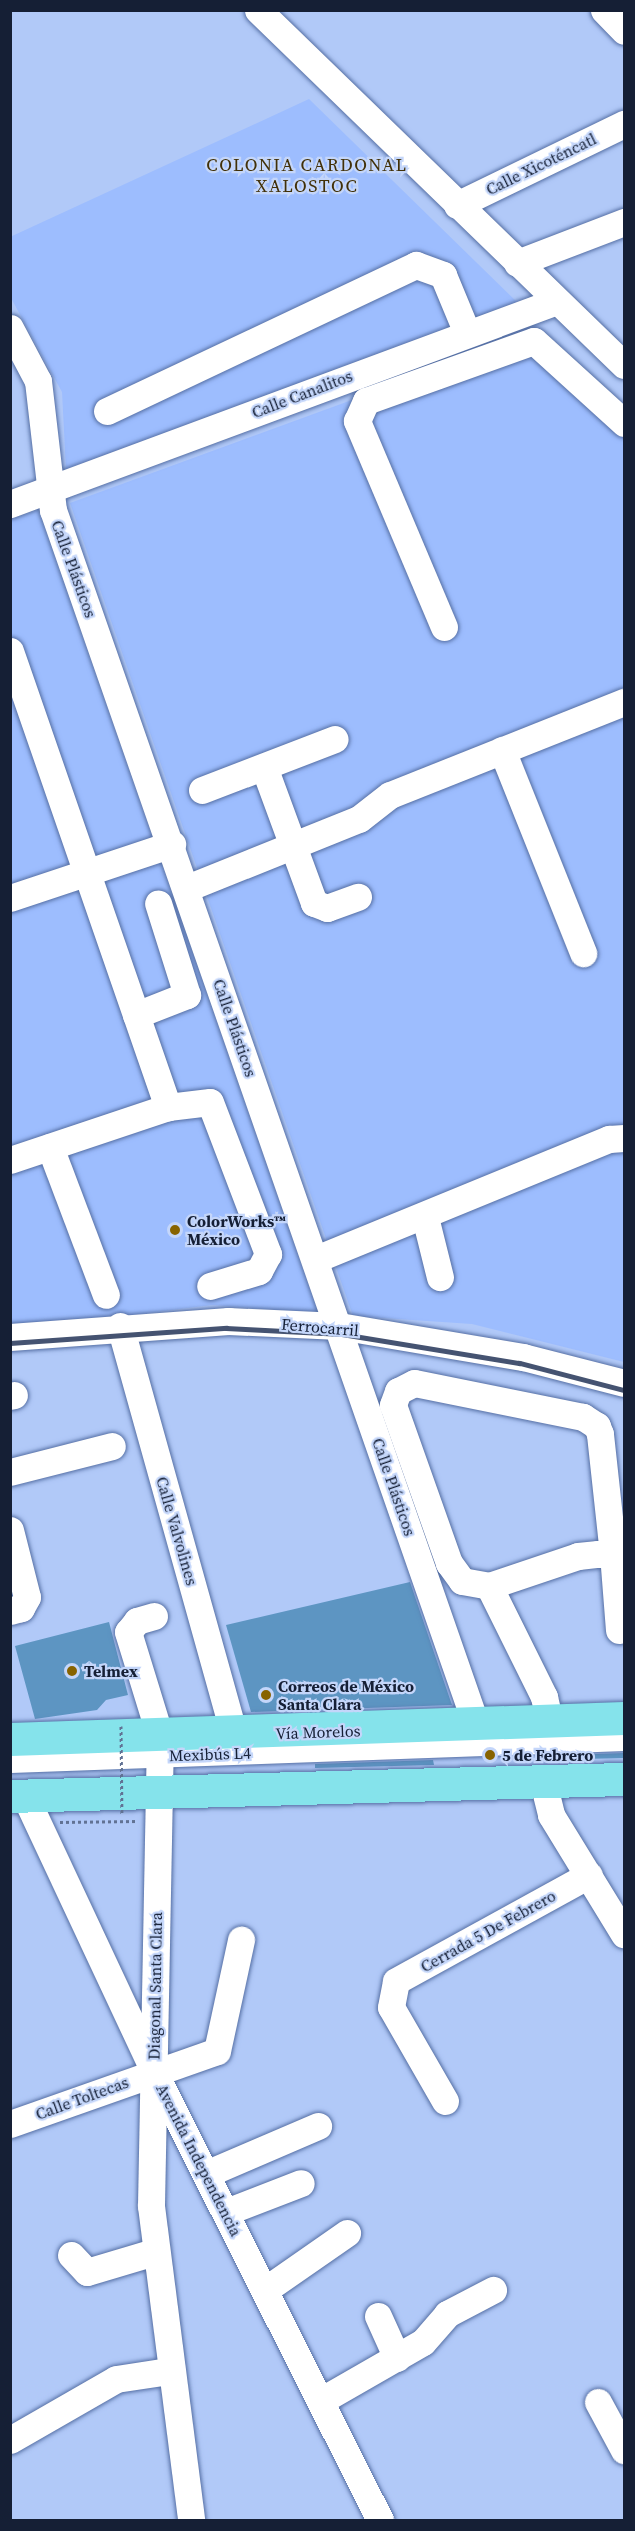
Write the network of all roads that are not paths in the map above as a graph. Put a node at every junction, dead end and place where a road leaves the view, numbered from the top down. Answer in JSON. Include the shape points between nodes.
{"nodes":[{"id":1,"x":258,"y":10,"type":"edge"},
{"id":2,"x":604,"y":10,"type":"edge"},
{"id":3,"x":624,"y":31,"type":"edge"},
{"id":4,"x":624,"y":124,"type":"edge"},
{"id":5,"x":457,"y":205,"type":"junction"},
{"id":6,"x":624,"y":222,"type":"edge"},
{"id":7,"x":517,"y":262,"type":"junction"},
{"id":8,"x":557,"y":301,"type":"junction"},
{"id":9,"x":10,"y":328,"type":"edge"},
{"id":10,"x":467,"y":333,"type":"junction"},
{"id":11,"x":622,"y":358,"type":"edge"},
{"id":12,"x":107,"y":411,"type":"dead end"},
{"id":13,"x":624,"y":423,"type":"edge"},
{"id":14,"x":48,"y":490,"type":"junction"},
{"id":15,"x":10,"y":504,"type":"edge"},
{"id":16,"x":444,"y":627,"type":"dead end"},
{"id":17,"x":10,"y":651,"type":"edge"},
{"id":18,"x":624,"y":702,"type":"edge"},
{"id":19,"x":336,"y":739,"type":"dead end"},
{"id":20,"x":502,"y":750,"type":"junction"},
{"id":21,"x":264,"y":767,"type":"junction"},
{"id":22,"x":202,"y":790,"type":"dead end"},
{"id":23,"x":172,"y":844,"type":"junction"},
{"id":24,"x":293,"y":845,"type":"junction"},
{"id":25,"x":87,"y":870,"type":"junction"},
{"id":26,"x":187,"y":888,"type":"junction"},
{"id":27,"x":358,"y":897,"type":"dead end"},
{"id":28,"x":10,"y":898,"type":"edge"},
{"id":29,"x":158,"y":903,"type":"dead end"},
{"id":30,"x":583,"y":953,"type":"dead end"},
{"id":31,"x":136,"y":1015,"type":"junction"},
{"id":32,"x":168,"y":1107,"type":"junction"},
{"id":33,"x":624,"y":1138,"type":"edge"},
{"id":34,"x":50,"y":1147,"type":"junction"},
{"id":35,"x":10,"y":1160,"type":"edge"},
{"id":36,"x":425,"y":1217,"type":"junction"},
{"id":37,"x":316,"y":1259,"type":"junction"},
{"id":38,"x":441,"y":1277,"type":"dead end"},
{"id":39,"x":210,"y":1286,"type":"dead end"},
{"id":40,"x":105,"y":1295,"type":"dead end"},
{"id":41,"x":120,"y":1326,"type":"junction"},
{"id":42,"x":339,"y":1326,"type":"junction"},
{"id":43,"x":10,"y":1337,"type":"edge"},
{"id":44,"x":624,"y":1383,"type":"edge"},
{"id":45,"x":112,"y":1446,"type":"dead end"},
{"id":46,"x":10,"y":1472,"type":"edge"},
{"id":47,"x":10,"y":1530,"type":"edge"},
{"id":48,"x":619,"y":1554,"type":"edge"},
{"id":49,"x":489,"y":1586,"type":"junction"},
{"id":50,"x":10,"y":1611,"type":"edge"},
{"id":51,"x":154,"y":1616,"type":"dead end"},
{"id":52,"x":619,"y":1630,"type":"dead end"},
{"id":53,"x":624,"y":1718,"type":"edge"},
{"id":54,"x":550,"y":1722,"type":"junction"},
{"id":55,"x":476,"y":1725,"type":"junction"},
{"id":56,"x":234,"y":1735,"type":"junction"},
{"id":57,"x":624,"y":1737,"type":"edge"},
{"id":58,"x":11,"y":1741,"type":"edge"},
{"id":59,"x":624,"y":1764,"type":"edge"},
{"id":60,"x":159,"y":1765,"type":"junction"},
{"id":61,"x":624,"y":1779,"type":"edge"},
{"id":62,"x":543,"y":1782,"type":"junction"},
{"id":63,"x":15,"y":1791,"type":"edge"},
{"id":64,"x":589,"y":1875,"type":"junction"},
{"id":65,"x":624,"y":1934,"type":"edge"},
{"id":66,"x":240,"y":1940,"type":"dead end"},
{"id":67,"x":154,"y":2072,"type":"junction"},
{"id":68,"x":445,"y":2101,"type":"dead end"},
{"id":69,"x":10,"y":2124,"type":"edge"},
{"id":70,"x":318,"y":2126,"type":"dead end"},
{"id":71,"x":206,"y":2174,"type":"junction"},
{"id":72,"x":300,"y":2183,"type":"dead end"},
{"id":73,"x":226,"y":2212,"type":"junction"},
{"id":74,"x":347,"y":2233,"type":"dead end"},
{"id":75,"x":154,"y":2252,"type":"junction"},
{"id":76,"x":71,"y":2255,"type":"dead end"},
{"id":77,"x":265,"y":2290,"type":"junction"},
{"id":78,"x":493,"y":2290,"type":"dead end"},
{"id":79,"x":378,"y":2316,"type":"dead end"},
{"id":80,"x":397,"y":2358,"type":"junction"},
{"id":81,"x":169,"y":2371,"type":"junction"},
{"id":82,"x":322,"y":2400,"type":"junction"},
{"id":83,"x":598,"y":2402,"type":"dead end"},
{"id":84,"x":10,"y":2440,"type":"edge"},
{"id":85,"x":624,"y":2450,"type":"edge"},
{"id":86,"x":191,"y":2520,"type":"edge"},
{"id":87,"x":380,"y":2520,"type":"edge"}],
"edges":[{"from":1,"to":5,"type":"street"},
{"from":2,"to":3,"type":"street"},
{"from":4,"to":5,"type":"street","name":"Calle Xicoténcatl"},
{"from":5,"to":7,"type":"street"},
{"from":6,"to":7,"type":"street"},
{"from":7,"to":8,"type":"street"},
{"from":8,"to":10,"type":"street","name":"Calle Canalitos"},
{"from":8,"to":11,"type":"street"},
{"from":9,"to":14,"type":"street","name":"Calle Plásticos","via":[[38,381]]},
{"from":10,"to":12,"type":"street","via":[[443,275],[416,265]]},
{"from":10,"to":14,"type":"street","name":"Calle Canalitos"},
{"from":13,"to":16,"type":"street","via":[[534,341],[366,401],[357,421]]},
{"from":14,"to":15,"type":"street","name":"Calle Canalitos"},
{"from":14,"to":23,"type":"street","name":"Calle Plásticos"},
{"from":17,"to":25,"type":"street"},
{"from":18,"to":20,"type":"street"},
{"from":19,"to":21,"type":"street"},
{"from":20,"to":24,"type":"street","via":[[390,795],[359,819]]},
{"from":20,"to":30,"type":"street"},
{"from":21,"to":22,"type":"street"},
{"from":21,"to":24,"type":"street"},
{"from":23,"to":25,"type":"street"},
{"from":23,"to":26,"type":"street","name":"Calle Plásticos"},
{"from":24,"to":26,"type":"street"},
{"from":24,"to":27,"type":"street","via":[[317,905],[327,908]]},
{"from":25,"to":28,"type":"street"},
{"from":25,"to":31,"type":"street"},
{"from":26,"to":37,"type":"street","name":"Calle Plásticos"},
{"from":29,"to":31,"type":"street","via":[[187,997]]},
{"from":31,"to":32,"type":"street"},
{"from":32,"to":34,"type":"street"},
{"from":32,"to":39,"type":"street","via":[[207,1102],[216,1107],[268,1254],[259,1271]]},
{"from":33,"to":36,"type":"street","via":[[609,1139]]},
{"from":34,"to":35,"type":"street"},
{"from":34,"to":40,"type":"street"},
{"from":36,"to":37,"type":"street"},
{"from":36,"to":38,"type":"street"},
{"from":37,"to":42,"type":"street","name":"Calle Plásticos"},
{"from":41,"to":42,"type":"street","name":"Ferrocarril","via":[[228,1321]]},
{"from":41,"to":43,"type":"street","name":"Ferrocarril"},
{"from":41,"to":56,"type":"street","name":"Calle Valvolines"},
{"from":42,"to":44,"type":"street","name":"Ferrocarril","via":[[523,1357]]},
{"from":42,"to":55,"type":"street","name":"Calle Plásticos"},
{"from":45,"to":46,"type":"street"},
{"from":47,"to":50,"type":"street","via":[[27,1597],[21,1608]]},
{"from":48,"to":49,"type":"street","via":[[578,1556]]},
{"from":48,"to":49,"type":"street","via":[[600,1434],[591,1421],[405,1386],[393,1405],[449,1563],[469,1585]]},
{"from":48,"to":52,"type":"street"},
{"from":49,"to":54,"type":"street","via":[[544,1697]]},
{"from":51,"to":60,"type":"street","name":"Diagonal Santa Clara","via":[[137,1621],[128,1632]]},
{"from":53,"to":54,"type":"main road","name":"Vía Morelos"},
{"from":54,"to":55,"type":"main road","name":"Vía Morelos"},
{"from":55,"to":56,"type":"main road","name":"Vía Morelos"},
{"from":56,"to":60,"type":"main road","name":"Vía Morelos"},
{"from":57,"to":60,"type":"street","name":"Mexibús L4"},
{"from":58,"to":60,"type":"main road","name":"Vía Morelos"},
{"from":59,"to":60,"type":"street","name":"Mexibús L4"},
{"from":60,"to":62,"type":"main road","name":"Vía Morelos"},
{"from":60,"to":63,"type":"main road","name":"Vía Morelos"},
{"from":60,"to":67,"type":"street","name":"Diagonal Santa Clara"},
{"from":61,"to":62,"type":"main road","name":"Vía Morelos"},
{"from":62,"to":64,"type":"street","via":[[545,1802]]},
{"from":63,"to":67,"type":"street","name":"Avenida Independencia"},
{"from":64,"to":65,"type":"street"},
{"from":64,"to":68,"type":"street","name":"Cerrada 5 De Febrero","via":[[404,1977],[391,1991],[391,2007]]},
{"from":66,"to":67,"type":"street","name":"Calle Toltecas","via":[[219,2049]]},
{"from":67,"to":69,"type":"street","name":"Calle Toltecas"},
{"from":67,"to":71,"type":"street","name":"Avenida Independencia"},
{"from":67,"to":75,"type":"street","name":"Diagonal Santa Clara"},
{"from":70,"to":71,"type":"street"},
{"from":71,"to":73,"type":"street","name":"Avenida Independencia"},
{"from":72,"to":73,"type":"street"},
{"from":73,"to":77,"type":"street","name":"Avenida Independencia"},
{"from":74,"to":77,"type":"street"},
{"from":75,"to":76,"type":"street","via":[[87,2272]]},
{"from":75,"to":81,"type":"street","name":"Diagonal Santa Clara"},
{"from":77,"to":82,"type":"street","name":"Avenida Independencia"},
{"from":78,"to":80,"type":"street","via":[[447,2314],[423,2342]]},
{"from":79,"to":80,"type":"street"},
{"from":80,"to":82,"type":"street"},
{"from":81,"to":84,"type":"street","via":[[113,2380]]},
{"from":81,"to":86,"type":"street","name":"Diagonal Santa Clara"},
{"from":82,"to":87,"type":"street","name":"Avenida Independencia"},
{"from":83,"to":85,"type":"street"}]}
